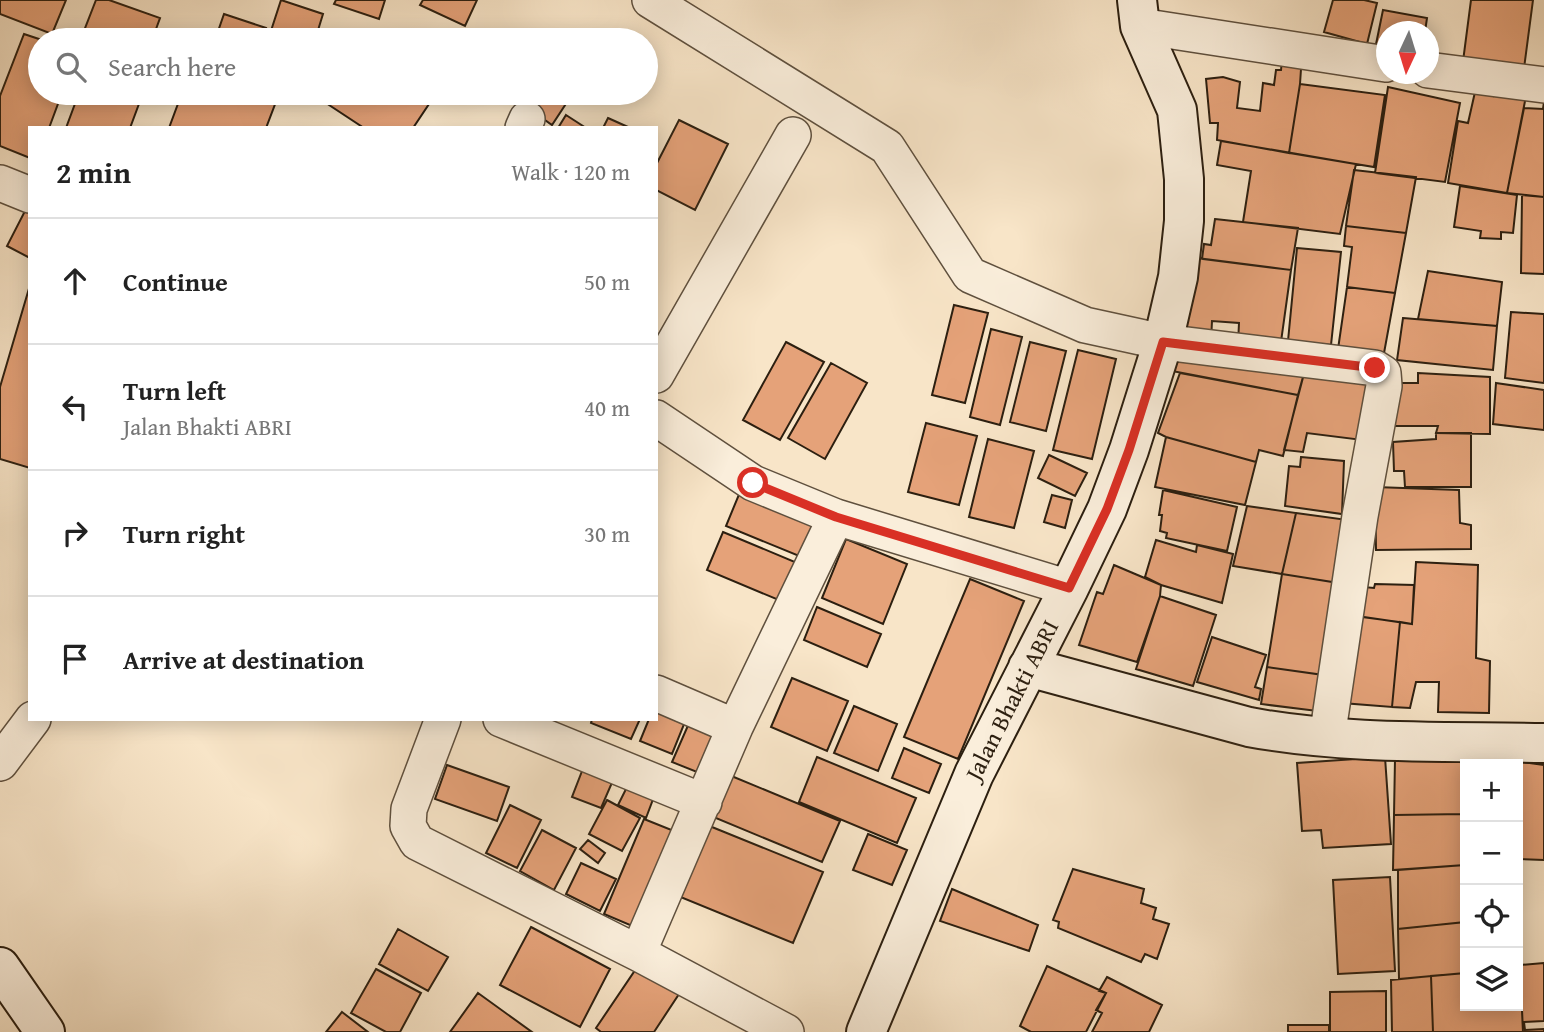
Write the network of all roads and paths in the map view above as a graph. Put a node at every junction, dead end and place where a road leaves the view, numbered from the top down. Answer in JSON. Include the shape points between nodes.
{"nodes":[{"id":1,"x":650,"y":0,"type":"edge"},
{"id":2,"x":1139,"y":13,"type":"edge"},
{"id":3,"x":1376,"y":62,"type":"edge"},
{"id":4,"x":1439,"y":71,"type":"edge"},
{"id":5,"x":1544,"y":85,"type":"edge"},
{"id":6,"x":793,"y":135,"type":"dead end"},
{"id":7,"x":0,"y":183,"type":"edge"},
{"id":8,"x":28,"y":194,"type":"edge"},
{"id":9,"x":1163,"y":342,"type":"junction"},
{"id":10,"x":658,"y":371,"type":"edge"},
{"id":11,"x":658,"y":419,"type":"edge"},
{"id":12,"x":836,"y":517,"type":"junction"},
{"id":13,"x":1069,"y":588,"type":"junction"},
{"id":14,"x":1028,"y":667,"type":"junction"},
{"id":15,"x":658,"y":694,"type":"edge"},
{"id":16,"x":32,"y":721,"type":"edge"},
{"id":17,"x":442,"y":721,"type":"edge"},
{"id":18,"x":506,"y":721,"type":"edge"},
{"id":19,"x":736,"y":727,"type":"junction"},
{"id":20,"x":1327,"y":738,"type":"junction"},
{"id":21,"x":1544,"y":743,"type":"edge"},
{"id":22,"x":1476,"y":753,"type":"edge"},
{"id":23,"x":0,"y":763,"type":"edge"},
{"id":24,"x":704,"y":802,"type":"junction"},
{"id":25,"x":638,"y":953,"type":"junction"},
{"id":26,"x":0,"y":967,"type":"edge"},
{"id":27,"x":874,"y":1029,"type":"edge"},
{"id":28,"x":45,"y":1032,"type":"edge"},
{"id":29,"x":786,"y":1032,"type":"edge"}],
"edges":[{"from":1,"to":9,"type":"street","via":[[887,147],[970,275],[1085,325]]},
{"from":2,"to":3,"type":"street"},
{"from":2,"to":9,"type":"street","name":"Jalan Bhakti ABRI","via":[[1177,110],[1184,179],[1178,277]]},
{"from":4,"to":5,"type":"street"},
{"from":6,"to":10,"type":"street"},
{"from":7,"to":8,"type":"street"},
{"from":9,"to":13,"type":"street","name":"Jalan Bhakti ABRI","via":[[1129,450]]},
{"from":9,"to":20,"type":"street","via":[[1375,368],[1383,373]]},
{"from":11,"to":12,"type":"street","via":[[753,483]]},
{"from":12,"to":13,"type":"street"},
{"from":12,"to":19,"type":"street"},
{"from":13,"to":14,"type":"street","name":"Jalan Bhakti ABRI"},
{"from":14,"to":20,"type":"street","via":[[1249,727]]},
{"from":14,"to":27,"type":"street","name":"Jalan Bhakti ABRI","via":[[974,774]]},
{"from":15,"to":19,"type":"street"},
{"from":16,"to":23,"type":"street"},
{"from":17,"to":25,"type":"street","via":[[409,809],[408,826],[417,842]]},
{"from":18,"to":24,"type":"street"},
{"from":19,"to":24,"type":"street"},
{"from":20,"to":22,"type":"street"},
{"from":21,"to":22,"type":"street"},
{"from":24,"to":25,"type":"street"},
{"from":25,"to":29,"type":"street"},
{"from":26,"to":28,"type":"street"}]}
